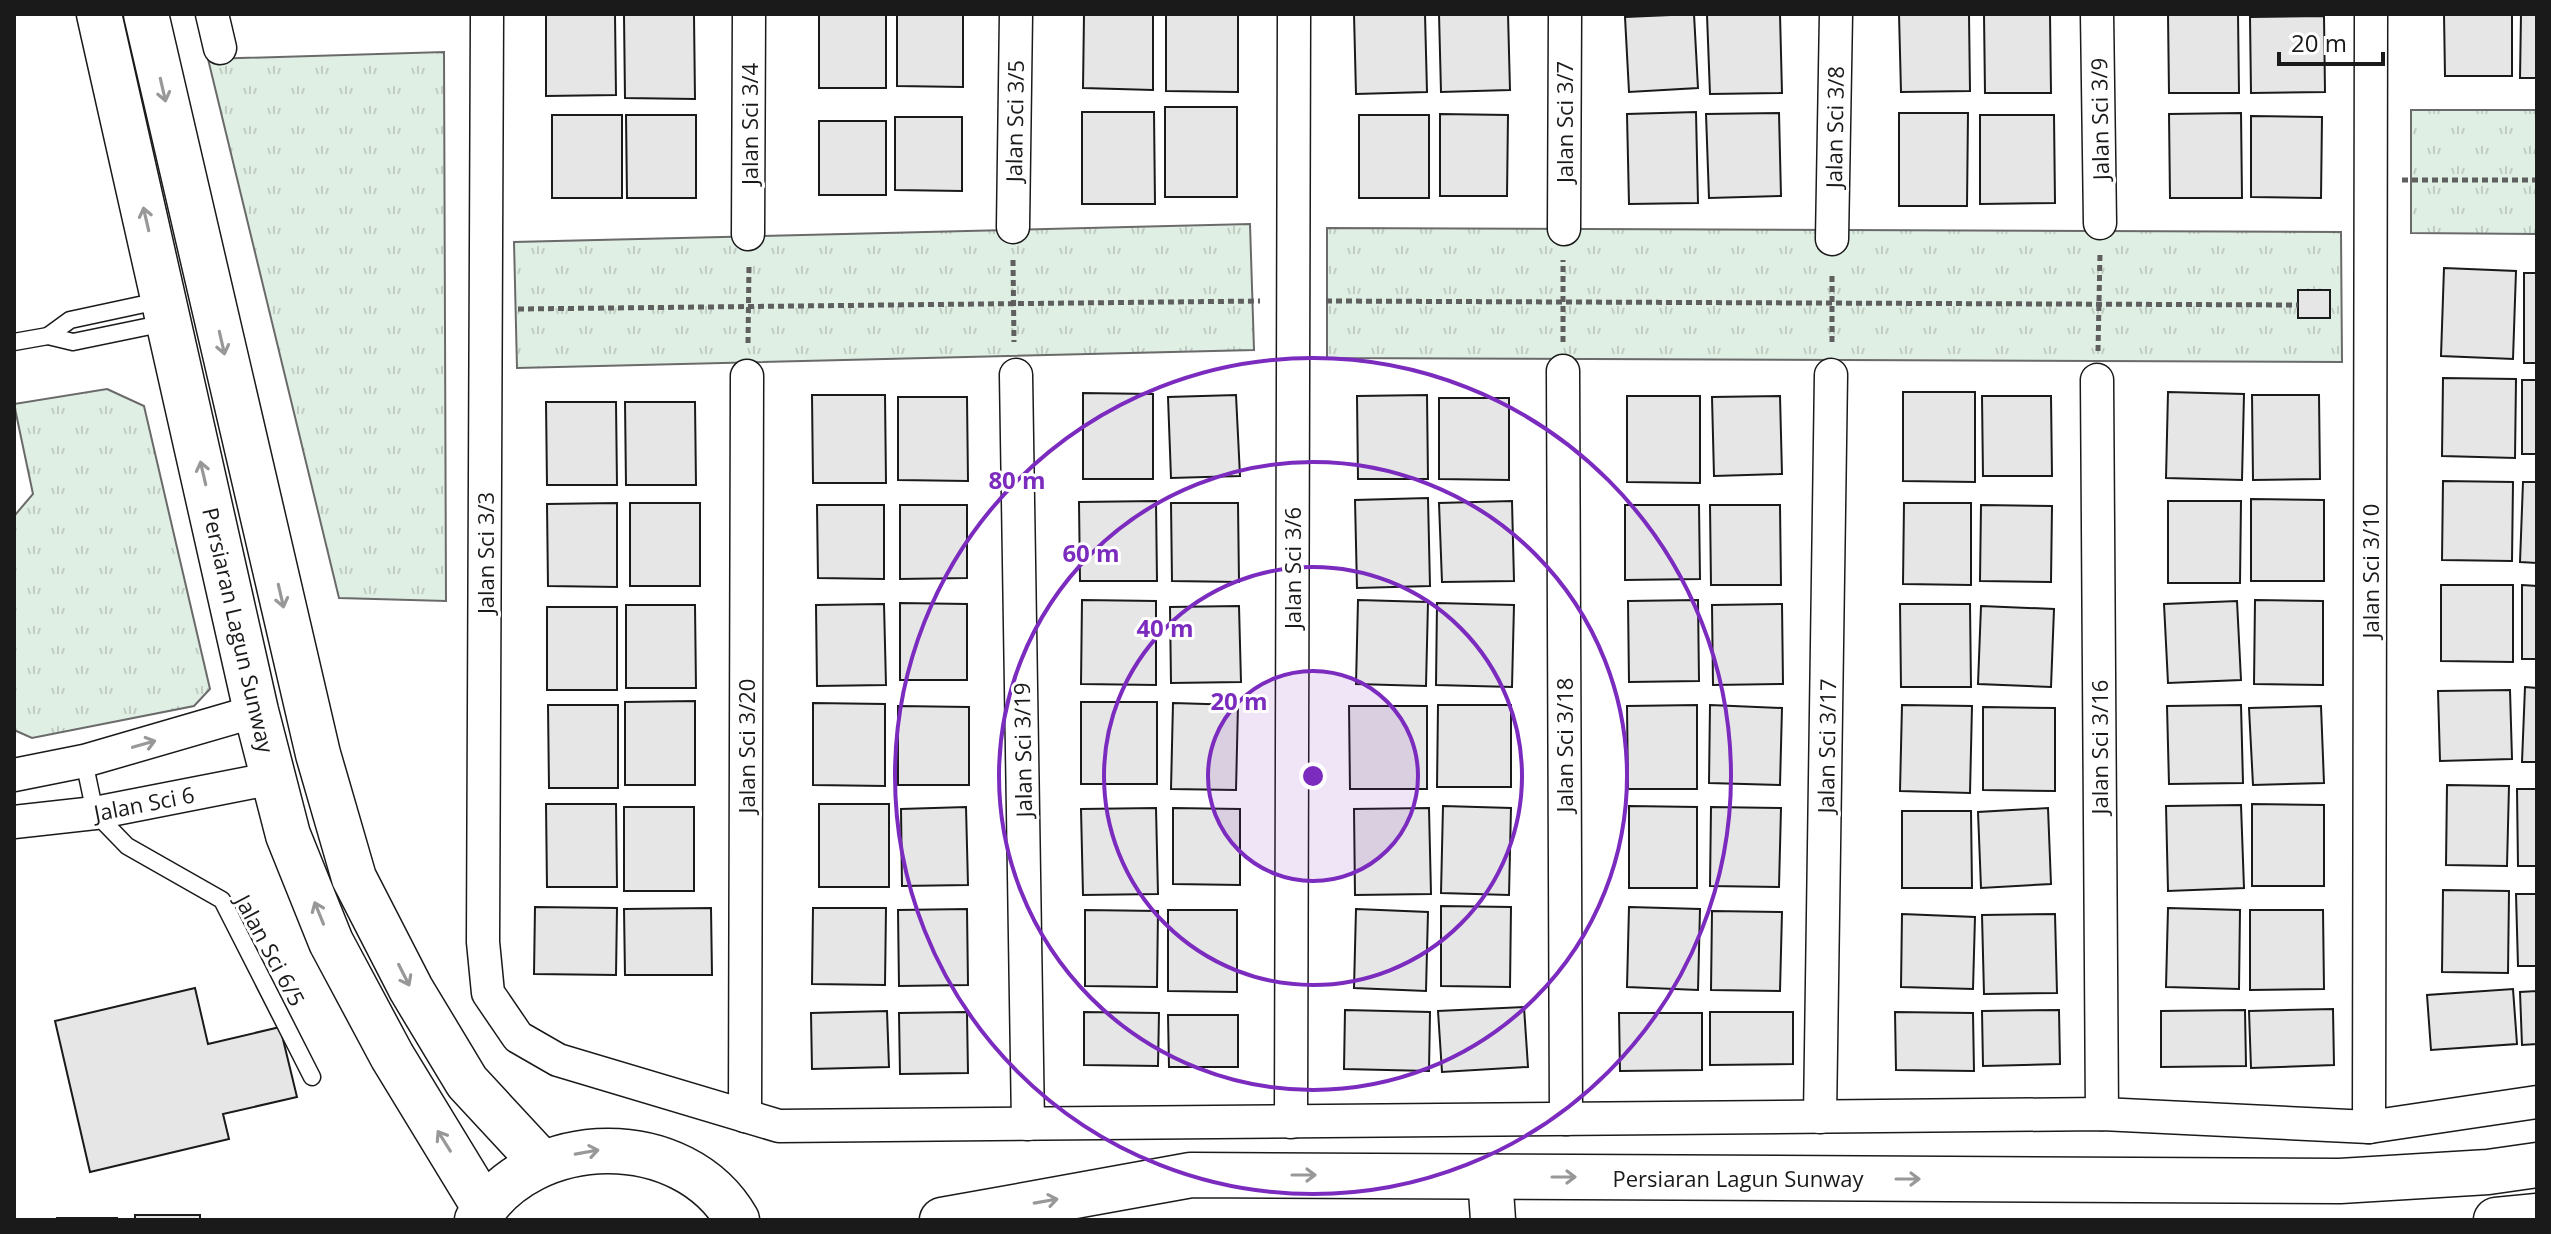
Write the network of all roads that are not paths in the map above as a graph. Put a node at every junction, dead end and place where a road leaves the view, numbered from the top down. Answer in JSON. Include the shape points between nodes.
{"nodes":[{"id":1,"x":99,"y":14,"type":"edge"},
{"id":2,"x":146,"y":14,"type":"edge"},
{"id":3,"x":212,"y":14,"type":"edge"},
{"id":4,"x":487,"y":14,"type":"edge"},
{"id":5,"x":749,"y":14,"type":"edge"},
{"id":6,"x":1016,"y":14,"type":"edge"},
{"id":7,"x":1294,"y":14,"type":"edge"},
{"id":8,"x":1565,"y":14,"type":"edge"},
{"id":9,"x":1836,"y":14,"type":"edge"},
{"id":10,"x":2097,"y":14,"type":"edge"},
{"id":11,"x":2371,"y":14,"type":"edge"},
{"id":12,"x":220,"y":48,"type":"dead end"},
{"id":13,"x":2100,"y":223,"type":"road end"},
{"id":14,"x":1013,"y":227,"type":"road end"},
{"id":15,"x":1564,"y":229,"type":"road end"},
{"id":16,"x":748,"y":234,"type":"road end"},
{"id":17,"x":1832,"y":239,"type":"road end"},
{"id":18,"x":167,"y":311,"type":"junction"},
{"id":19,"x":14,"y":343,"type":"edge"},
{"id":20,"x":1563,"y":371,"type":"road end"},
{"id":21,"x":1016,"y":375,"type":"road end"},
{"id":22,"x":1831,"y":375,"type":"road end"},
{"id":23,"x":747,"y":376,"type":"road end"},
{"id":24,"x":2097,"y":380,"type":"road end"},
{"id":25,"x":256,"y":711,"type":"junction"},
{"id":26,"x":84,"y":761,"type":"junction"},
{"id":27,"x":14,"y":775,"type":"edge"},
{"id":28,"x":274,"y":778,"type":"junction"},
{"id":29,"x":95,"y":813,"type":"junction"},
{"id":30,"x":14,"y":822,"type":"edge"},
{"id":31,"x":312,"y":1077,"type":"dead end"},
{"id":32,"x":2537,"y":1102,"type":"edge"},
{"id":33,"x":2102,"y":1114,"type":"junction"},
{"id":34,"x":745,"y":1116,"type":"junction"},
{"id":35,"x":1820,"y":1117,"type":"junction"},
{"id":36,"x":1566,"y":1119,"type":"junction"},
{"id":37,"x":1291,"y":1122,"type":"junction"},
{"id":38,"x":1028,"y":1124,"type":"junction"},
{"id":39,"x":2369,"y":1127,"type":"junction"},
{"id":40,"x":542,"y":1163,"type":"junction"},
{"id":41,"x":2537,"y":1165,"type":"edge"},
{"id":42,"x":1490,"y":1176,"type":"junction"},
{"id":43,"x":481,"y":1214,"type":"edge"},
{"id":44,"x":2537,"y":1216,"type":"edge"},
{"id":45,"x":737,"y":1220,"type":"edge"},
{"id":46,"x":942,"y":1220,"type":"edge"},
{"id":47,"x":1493,"y":1220,"type":"edge"},
{"id":48,"x":2496,"y":1220,"type":"edge"}],
"edges":[{"from":18,"to":1,"type":"main road","name":"Persiaran Lagun Sunway","one_way":true},
{"from":2,"to":40,"type":"main road","one_way":true,"via":[[318,754],[354,878],[467,1082]]},
{"from":3,"to":12,"type":"street"},
{"from":4,"to":34,"type":"street","name":"Jalan Sci 3/3","via":[[488,993],[518,1037],[558,1060]]},
{"from":5,"to":16,"type":"street","name":"Jalan Sci 3/4"},
{"from":6,"to":14,"type":"street","name":"Jalan Sci 3/5"},
{"from":7,"to":37,"type":"street","name":"Jalan Sci 3/6"},
{"from":8,"to":15,"type":"street","name":"Jalan Sci 3/7"},
{"from":9,"to":17,"type":"street","name":"Jalan Sci 3/8"},
{"from":10,"to":13,"type":"street","name":"Jalan Sci 3/9"},
{"from":11,"to":39,"type":"street","name":"Jalan Sci 3/10"},
{"from":18,"to":19,"type":"lane","via":[[73,342],[48,336]]},
{"from":25,"to":18,"type":"main road","name":"Persiaran Lagun Sunway","one_way":true},
{"from":20,"to":36,"type":"street","name":"Jalan Sci 3/18"},
{"from":21,"to":38,"type":"street","name":"Jalan Sci 3/19"},
{"from":22,"to":35,"type":"street","name":"Jalan Sci 3/17"},
{"from":23,"to":34,"type":"street","name":"Jalan Sci 3/20"},
{"from":24,"to":33,"type":"street","name":"Jalan Sci 3/16"},
{"from":26,"to":25,"type":"street","one_way":true},
{"from":25,"to":28,"type":"main road","name":"Persiaran Lagun Sunway"},
{"from":26,"to":27,"type":"street"},
{"from":26,"to":29,"type":"lane"},
{"from":28,"to":29,"type":"street","name":"Jalan Sci 6"},
{"from":43,"to":28,"type":"main road","name":"Persiaran Lagun Sunway","one_way":true,"via":[[331,942],[288,835]]},
{"from":29,"to":30,"type":"street","name":"Jalan Sci 6"},
{"from":29,"to":31,"type":"lane","name":"Jalan Sci 6/5","via":[[127,846],[222,900]]},
{"from":32,"to":39,"type":"street","name":"Jalan Sci 3/3"},
{"from":33,"to":35,"type":"street","name":"Jalan Sci 3/3"},
{"from":33,"to":39,"type":"street","name":"Jalan Sci 3/3"},
{"from":34,"to":38,"type":"street","name":"Jalan Sci 3/3","via":[[779,1126]]},
{"from":35,"to":36,"type":"street","name":"Jalan Sci 3/3"},
{"from":36,"to":37,"type":"street","name":"Jalan Sci 3/3"},
{"from":37,"to":38,"type":"street","name":"Jalan Sci 3/3"},
{"from":40,"to":43,"type":"main road","name":"Persiaran Lagun Sunway","via":[[511,1182]]},
{"from":40,"to":45,"type":"main road","name":"Persiaran Lagun Sunway","one_way":true,"via":[[592,1150],[644,1153],[692,1174],[731,1208]]},
{"from":42,"to":41,"type":"main road","name":"Persiaran Lagun Sunway","one_way":true,"via":[[2340,1181]]},
{"from":46,"to":42,"type":"main road","name":"Persiaran Lagun Sunway","one_way":true,"via":[[1191,1175]]},
{"from":42,"to":47,"type":"main road"},
{"from":44,"to":48,"type":"main road"}]}
